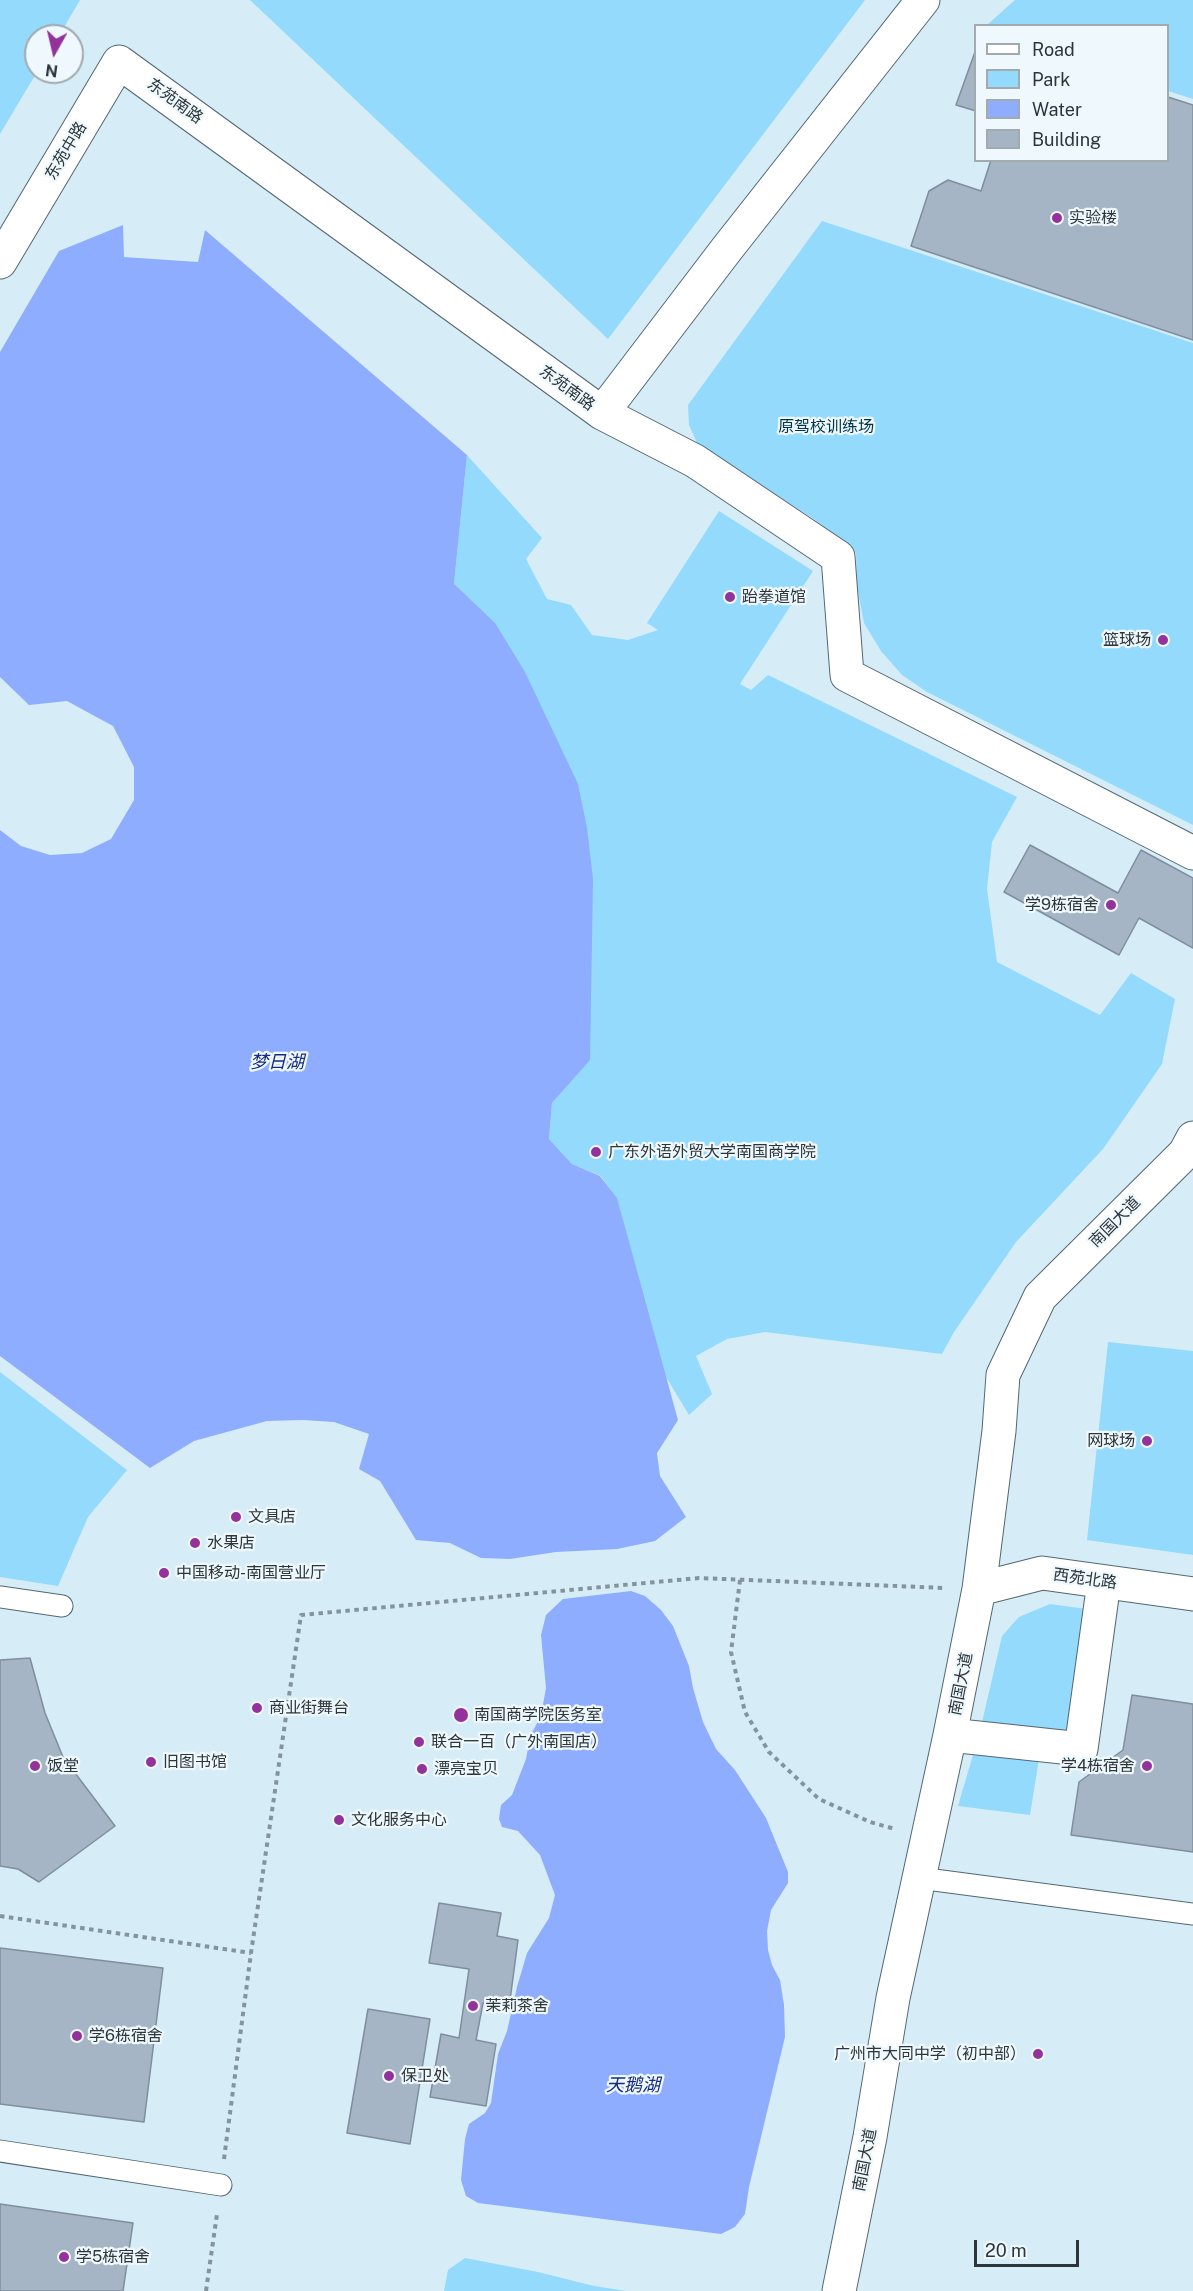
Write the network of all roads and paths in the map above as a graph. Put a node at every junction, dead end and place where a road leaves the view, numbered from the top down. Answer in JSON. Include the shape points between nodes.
{"nodes":[{"id":1,"x":923,"y":0,"type":"edge"},
{"id":2,"x":139,"y":75,"type":"joint"},
{"id":3,"x":0,"y":262,"type":"edge"},
{"id":4,"x":602,"y":413,"type":"junction"},
{"id":5,"x":1193,"y":853,"type":"edge"},
{"id":6,"x":1190,"y":1149,"type":"edge"},
{"id":7,"x":740,"y":1580,"type":"junction"},
{"id":8,"x":1104,"y":1582,"type":"junction"},
{"id":9,"x":979,"y":1589,"type":"junction"},
{"id":10,"x":1193,"y":1594,"type":"edge"},
{"id":11,"x":0,"y":1597,"type":"edge"},
{"id":12,"x":62,"y":1606,"type":"dead end"},
{"id":13,"x":950,"y":1735,"type":"junction"},
{"id":14,"x":928,"y":1838,"type":"junction"},
{"id":15,"x":919,"y":1878,"type":"junction"},
{"id":16,"x":1193,"y":1914,"type":"edge"},
{"id":17,"x":0,"y":1916,"type":"edge"},
{"id":18,"x":251,"y":1953,"type":"junction"},
{"id":19,"x":0,"y":2151,"type":"edge"},
{"id":20,"x":221,"y":2185,"type":"junction"},
{"id":21,"x":206,"y":2291,"type":"edge"},
{"id":22,"x":839,"y":2291,"type":"edge"}],
"edges":[{"from":1,"to":4,"type":"street","name":"东苑南路"},
{"from":2,"to":3,"type":"street","name":"东苑中路","via":[[118,62]]},
{"from":2,"to":4,"type":"street","name":"东苑南路"},
{"from":4,"to":5,"type":"street","via":[[695,461],[838,557],[847,675]]},
{"from":6,"to":9,"type":"street","name":"南国大道","via":[[1040,1297],[1003,1375]]},
{"from":7,"to":9,"type":"path"},
{"from":7,"to":14,"type":"path","via":[[731,1652],[745,1712],[769,1752],[819,1799],[870,1822]]},
{"from":7,"to":18,"type":"path","via":[[699,1578],[301,1615]]},
{"from":8,"to":9,"type":"street","name":"西苑北路","via":[[1042,1573]]},
{"from":8,"to":10,"type":"street","name":"西苑北路"},
{"from":8,"to":13,"type":"street","via":[[1081,1749]]},
{"from":9,"to":13,"type":"street","name":"南国大道"},
{"from":11,"to":12,"type":"lane"},
{"from":13,"to":14,"type":"street","name":"南国大道"},
{"from":14,"to":15,"type":"street","name":"南国大道"},
{"from":15,"to":16,"type":"lane"},
{"from":15,"to":22,"type":"street","name":"南国大道"},
{"from":17,"to":18,"type":"path"},
{"from":18,"to":20,"type":"path"},
{"from":19,"to":20,"type":"lane"},
{"from":20,"to":21,"type":"path"}]}
